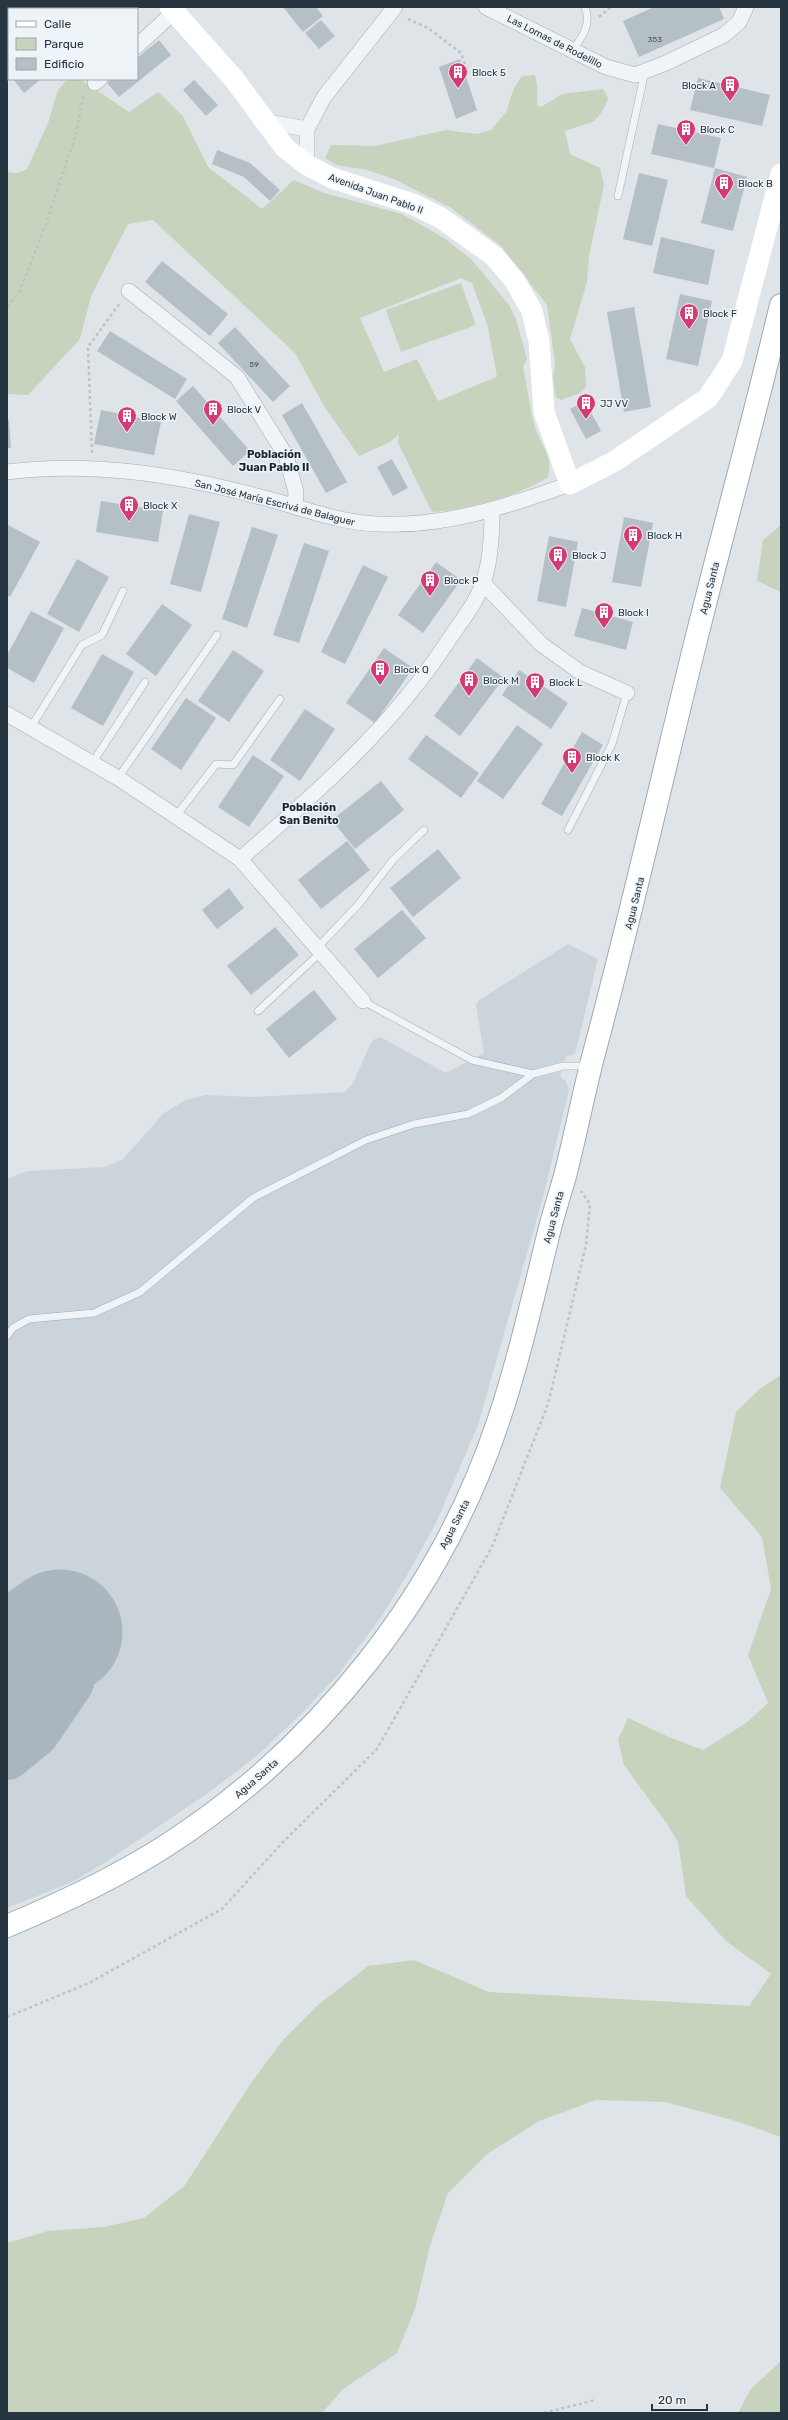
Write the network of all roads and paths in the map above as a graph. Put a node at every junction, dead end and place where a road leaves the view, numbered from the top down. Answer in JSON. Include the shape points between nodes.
{"nodes":[{"id":1,"x":486,"y":7,"type":"edge"},
{"id":2,"x":585,"y":7,"type":"edge"},
{"id":3,"x":746,"y":7,"type":"edge"},
{"id":4,"x":394,"y":9,"type":"edge"},
{"id":5,"x":172,"y":10,"type":"edge"},
{"id":6,"x":138,"y":45,"type":"edge"},
{"id":7,"x":573,"y":50,"type":"junction"},
{"id":8,"x":645,"y":71,"type":"junction"},
{"id":9,"x":468,"y":73,"type":"dead end"},
{"id":10,"x":98,"y":81,"type":"edge"},
{"id":11,"x":263,"y":121,"type":"junction"},
{"id":12,"x":307,"y":129,"type":"junction"},
{"id":13,"x":307,"y":165,"type":"junction"},
{"id":14,"x":781,"y":174,"type":"edge"},
{"id":15,"x":618,"y":196,"type":"dead end"},
{"id":16,"x":129,"y":291,"type":"joint"},
{"id":17,"x":781,"y":305,"type":"edge"},
{"id":18,"x":7,"y":306,"type":"edge"},
{"id":19,"x":777,"y":336,"type":"edge"},
{"id":20,"x":92,"y":468,"type":"junction"},
{"id":21,"x":7,"y":472,"type":"edge"},
{"id":22,"x":570,"y":484,"type":"junction"},
{"id":23,"x":295,"y":506,"type":"junction"},
{"id":24,"x":492,"y":511,"type":"junction"},
{"id":25,"x":483,"y":583,"type":"junction"},
{"id":26,"x":123,"y":591,"type":"dead end"},
{"id":27,"x":217,"y":635,"type":"dead end"},
{"id":28,"x":145,"y":682,"type":"dead end"},
{"id":29,"x":627,"y":693,"type":"joint"},
{"id":30,"x":280,"y":699,"type":"dead end"},
{"id":31,"x":7,"y":714,"type":"edge"},
{"id":32,"x":31,"y":727,"type":"junction"},
{"id":33,"x":93,"y":762,"type":"junction"},
{"id":34,"x":118,"y":778,"type":"junction"},
{"id":35,"x":176,"y":816,"type":"junction"},
{"id":36,"x":424,"y":830,"type":"dead end"},
{"id":37,"x":568,"y":830,"type":"dead end"},
{"id":38,"x":240,"y":859,"type":"junction"},
{"id":39,"x":318,"y":951,"type":"junction"},
{"id":40,"x":363,"y":1001,"type":"joint"},
{"id":41,"x":258,"y":1011,"type":"dead end"},
{"id":42,"x":591,"y":1066,"type":"junction"},
{"id":43,"x":533,"y":1074,"type":"junction"},
{"id":44,"x":7,"y":1336,"type":"edge"},
{"id":45,"x":7,"y":1926,"type":"edge"},
{"id":46,"x":595,"y":2400,"type":"dead end"},
{"id":47,"x":544,"y":2413,"type":"edge"}],
"edges":[{"from":1,"to":7,"type":"street","name":"Las Lomas de Rodelillo"},
{"from":2,"to":7,"type":"lane","via":[[586,32]]},
{"from":3,"to":8,"type":"street","name":"Las Lomas de Rodelillo","via":[[739,22],[724,35]]},
{"from":4,"to":9,"type":"path","via":[[428,28],[461,53]]},
{"from":4,"to":12,"type":"street","via":[[324,97]]},
{"from":5,"to":6,"type":"street"},
{"from":5,"to":11,"type":"street","name":"Avenida Juan Pablo II","via":[[234,78]]},
{"from":7,"to":8,"type":"street","name":"Las Lomas de Rodelillo","via":[[606,67],[635,75]]},
{"from":8,"to":15,"type":"lane"},
{"from":10,"to":18,"type":"path","via":[[82,100],[77,132],[46,224],[19,293]]},
{"from":11,"to":12,"type":"street"},
{"from":11,"to":13,"type":"street","name":"Avenida Juan Pablo II","via":[[285,148]]},
{"from":12,"to":13,"type":"street"},
{"from":13,"to":22,"type":"street","name":"Avenida Juan Pablo II","via":[[332,178],[412,204],[441,218],[494,256],[515,281],[532,311],[539,341],[544,412]]},
{"from":14,"to":22,"type":"street","name":"San José María Escrivá de Balaguer","via":[[732,361],[708,398],[615,461]]},
{"from":16,"to":20,"type":"path","via":[[88,347]]},
{"from":16,"to":23,"type":"street","via":[[237,377],[286,456],[296,492]]},
{"from":17,"to":19,"type":"main road","name":"Agua Santa"},
{"from":19,"to":42,"type":"main road","name":"Agua Santa","via":[[695,645],[638,888]]},
{"from":20,"to":21,"type":"street","name":"San José María Escrivá de Balaguer","via":[[45,468]]},
{"from":20,"to":23,"type":"street","name":"San José María Escrivá de Balaguer","via":[[190,481]]},
{"from":22,"to":24,"type":"street","name":"San José María Escrivá de Balaguer"},
{"from":23,"to":24,"type":"street","name":"San José María Escrivá de Balaguer","via":[[336,519],[379,524],[435,521]]},
{"from":24,"to":25,"type":"street","via":[[489,555]]},
{"from":25,"to":29,"type":"street","via":[[541,644],[580,672]]},
{"from":25,"to":38,"type":"street","via":[[471,608],[439,655],[387,722],[342,769]]},
{"from":26,"to":32,"type":"lane","via":[[102,635],[82,645]]},
{"from":27,"to":34,"type":"lane"},
{"from":28,"to":33,"type":"lane"},
{"from":29,"to":37,"type":"lane","via":[[612,744]]},
{"from":30,"to":35,"type":"lane","via":[[233,764],[216,764]]},
{"from":31,"to":32,"type":"street"},
{"from":32,"to":33,"type":"street"},
{"from":33,"to":34,"type":"street"},
{"from":34,"to":35,"type":"street"},
{"from":35,"to":38,"type":"street"},
{"from":36,"to":39,"type":"lane","via":[[393,860]]},
{"from":38,"to":39,"type":"street"},
{"from":39,"to":40,"type":"street"},
{"from":39,"to":41,"type":"lane"},
{"from":40,"to":43,"type":"lane","via":[[472,1060]]},
{"from":42,"to":43,"type":"lane","via":[[563,1066]]},
{"from":42,"to":45,"type":"main road","name":"Agua Santa","via":[[530,1309],[498,1422],[480,1471],[457,1521],[411,1602],[370,1659],[334,1702],[275,1762],[240,1792],[166,1846],[126,1870],[85,1892]]},
{"from":43,"to":44,"type":"lane","via":[[501,1098],[468,1114],[414,1124],[366,1140],[253,1198],[140,1292],[94,1313],[29,1319],[13,1328]]},
{"from":46,"to":47,"type":"path"}]}
